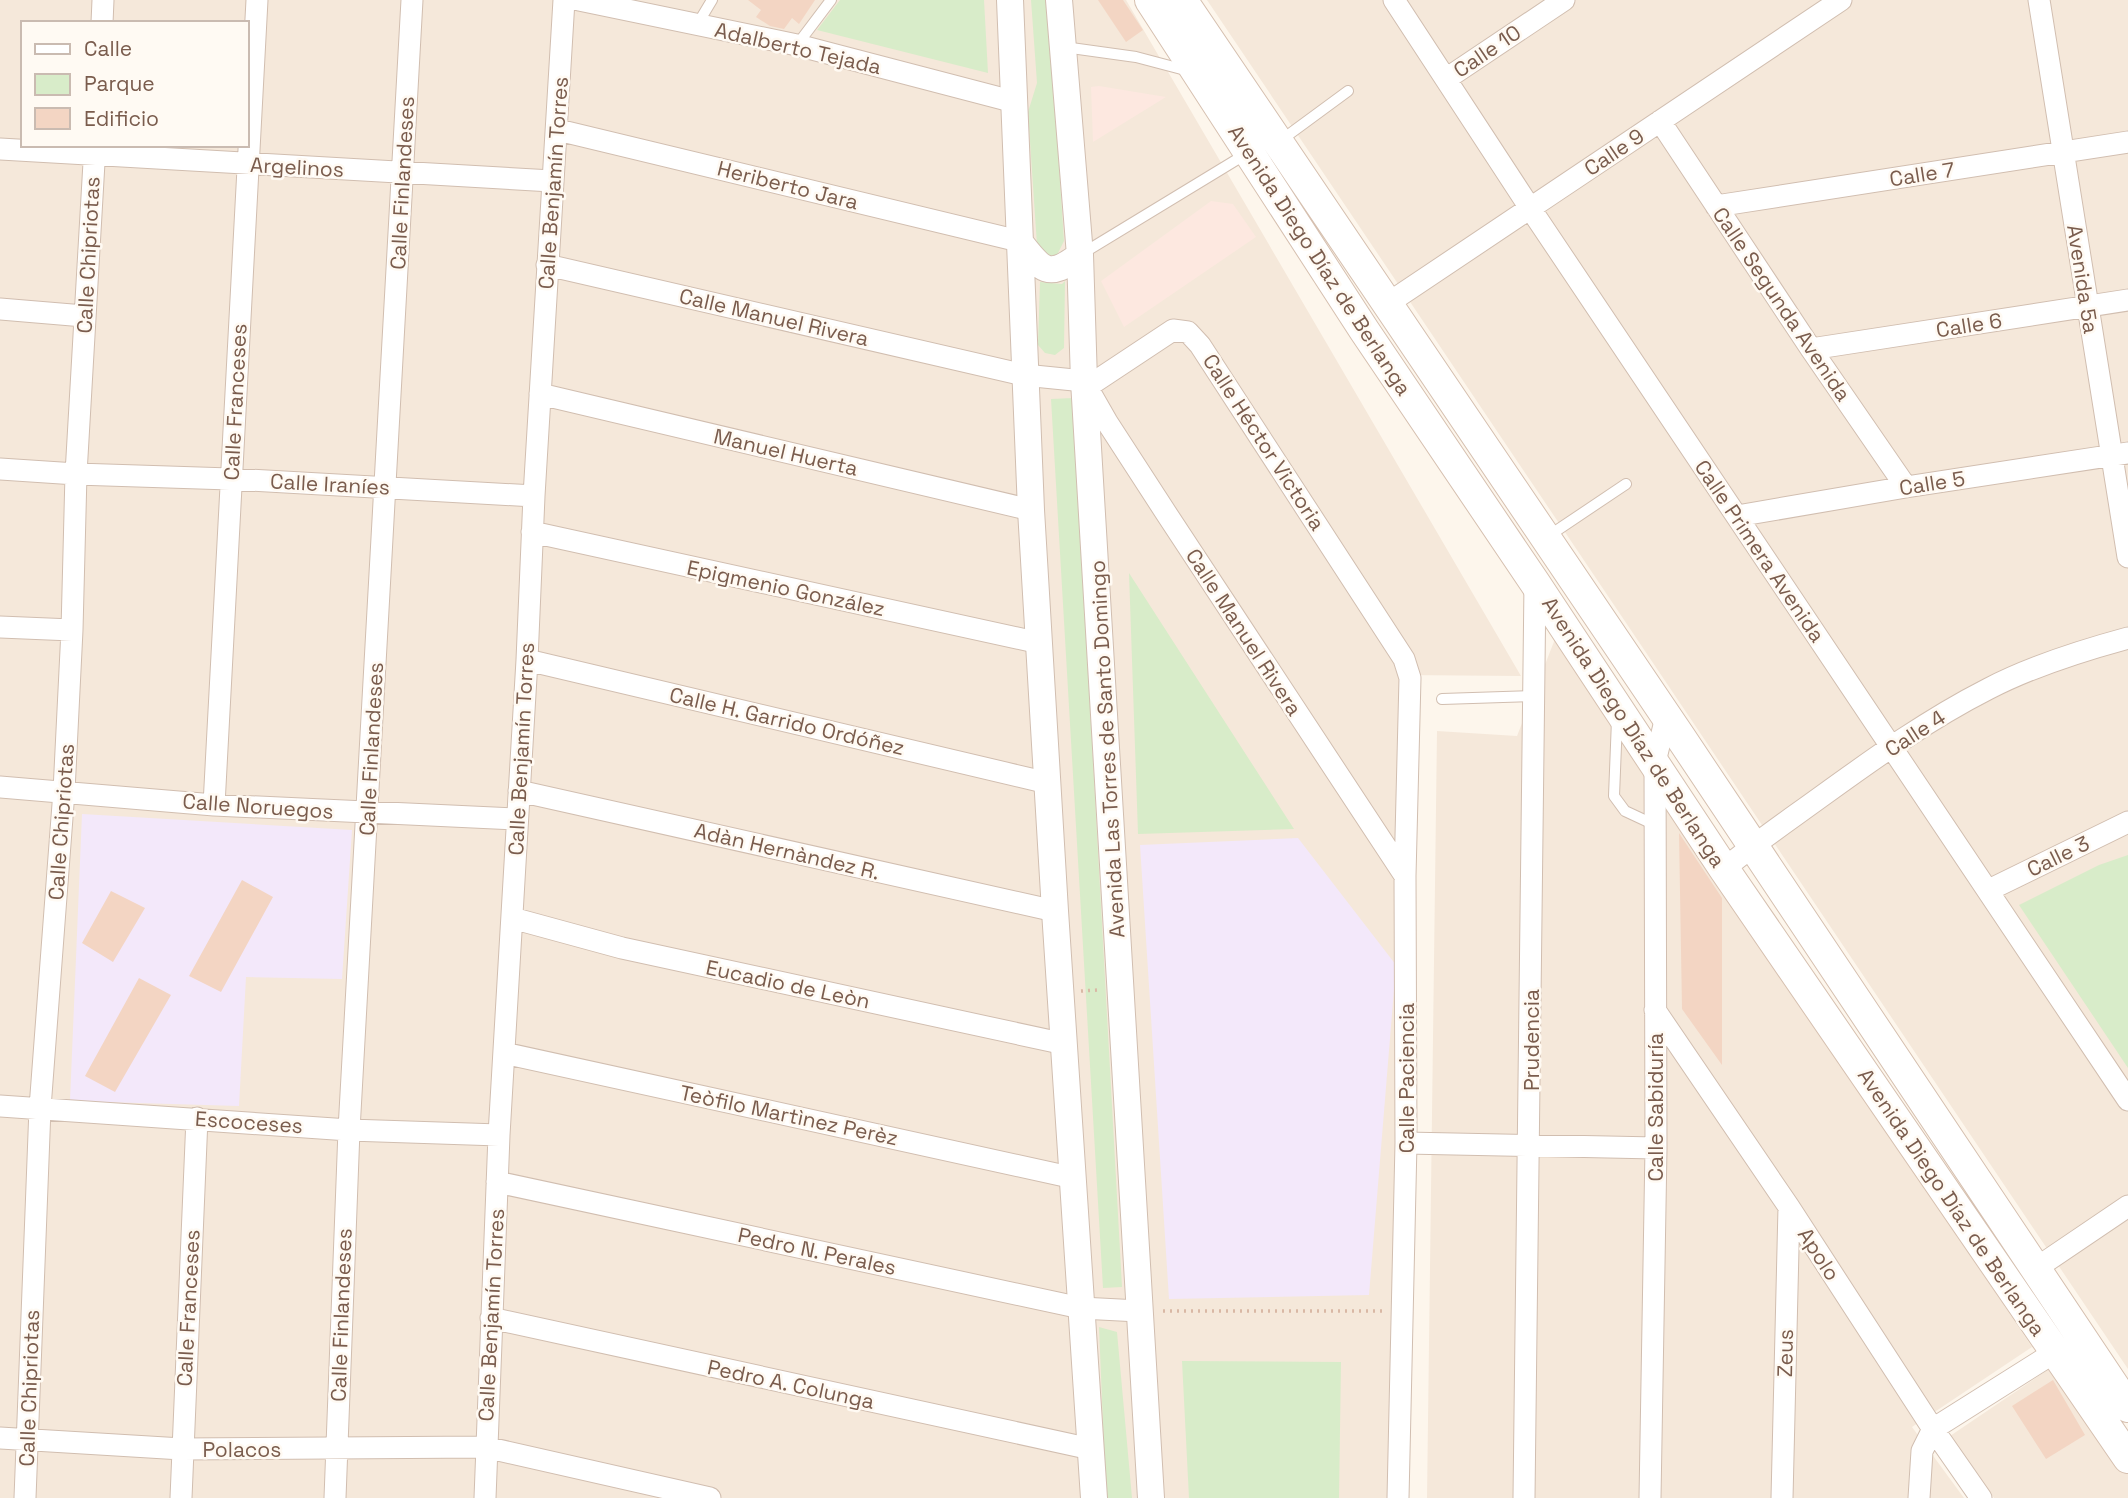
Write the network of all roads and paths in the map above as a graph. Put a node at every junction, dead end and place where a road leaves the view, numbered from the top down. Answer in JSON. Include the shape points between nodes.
{"nodes":[{"id":1,"x":103,"y":0,"type":"edge"},
{"id":2,"x":257,"y":0,"type":"edge"},
{"id":3,"x":412,"y":0,"type":"edge"},
{"id":4,"x":564,"y":0,"type":"edge"},
{"id":5,"x":579,"y":0,"type":"edge"},
{"id":6,"x":712,"y":0,"type":"edge"},
{"id":7,"x":831,"y":0,"type":"edge"},
{"id":8,"x":1010,"y":0,"type":"edge"},
{"id":9,"x":1150,"y":0,"type":"edge"},
{"id":10,"x":1182,"y":0,"type":"edge"},
{"id":11,"x":1394,"y":0,"type":"edge"},
{"id":12,"x":1564,"y":0,"type":"edge"},
{"id":13,"x":1841,"y":0,"type":"edge"},
{"id":14,"x":2039,"y":0,"type":"edge"},
{"id":15,"x":1064,"y":5,"type":"edge"},
{"id":16,"x":102,"y":21,"type":"edge"},
{"id":17,"x":697,"y":25,"type":"junction"},
{"id":18,"x":797,"y":45,"type":"junction"},
{"id":19,"x":1062,"y":47,"type":"junction"},
{"id":20,"x":1198,"y":74,"type":"junction"},
{"id":21,"x":1446,"y":79,"type":"junction"},
{"id":22,"x":1348,"y":91,"type":"dead end"},
{"id":23,"x":1014,"y":102,"type":"junction"},
{"id":24,"x":1660,"y":121,"type":"junction"},
{"id":25,"x":558,"y":130,"type":"junction"},
{"id":26,"x":1278,"y":142,"type":"junction"},
{"id":27,"x":2128,"y":142,"type":"edge"},
{"id":28,"x":0,"y":149,"type":"edge"},
{"id":29,"x":94,"y":150,"type":"edge"},
{"id":30,"x":2064,"y":151,"type":"junction"},
{"id":31,"x":1248,"y":152,"type":"junction"},
{"id":32,"x":248,"y":164,"type":"junction"},
{"id":33,"x":403,"y":173,"type":"junction"},
{"id":34,"x":552,"y":181,"type":"junction"},
{"id":35,"x":1716,"y":206,"type":"junction"},
{"id":36,"x":1530,"y":208,"type":"junction"},
{"id":37,"x":1018,"y":241,"type":"junction"},
{"id":38,"x":1080,"y":255,"type":"junction"},
{"id":39,"x":548,"y":265,"type":"junction"},
{"id":40,"x":2128,"y":300,"type":"edge"},
{"id":41,"x":1387,"y":304,"type":"junction"},
{"id":42,"x":2087,"y":307,"type":"junction"},
{"id":43,"x":0,"y":309,"type":"edge"},
{"id":44,"x":84,"y":316,"type":"junction"},
{"id":45,"x":1811,"y":349,"type":"junction"},
{"id":46,"x":1024,"y":375,"type":"junction"},
{"id":47,"x":1085,"y":384,"type":"junction"},
{"id":48,"x":540,"y":394,"type":"junction"},
{"id":49,"x":2120,"y":454,"type":"edge"},
{"id":50,"x":0,"y":469,"type":"edge"},
{"id":51,"x":76,"y":474,"type":"junction"},
{"id":52,"x":230,"y":478,"type":"junction"},
{"id":53,"x":1626,"y":484,"type":"dead end"},
{"id":54,"x":1906,"y":486,"type":"junction"},
{"id":55,"x":384,"y":488,"type":"junction"},
{"id":56,"x":534,"y":496,"type":"junction"},
{"id":57,"x":1031,"y":510,"type":"junction"},
{"id":58,"x":1737,"y":516,"type":"junction"},
{"id":59,"x":532,"y":532,"type":"junction"},
{"id":60,"x":1545,"y":538,"type":"junction"},
{"id":61,"x":2128,"y":557,"type":"edge"},
{"id":62,"x":1535,"y":583,"type":"junction"},
{"id":63,"x":0,"y":627,"type":"edge"},
{"id":64,"x":72,"y":630,"type":"junction"},
{"id":65,"x":2128,"y":638,"type":"edge"},
{"id":66,"x":1040,"y":643,"type":"junction"},
{"id":67,"x":1404,"y":659,"type":"joint"},
{"id":68,"x":527,"y":660,"type":"junction"},
{"id":69,"x":1533,"y":696,"type":"junction"},
{"id":70,"x":1442,"y":699,"type":"dead end"},
{"id":71,"x":1617,"y":707,"type":"junction"},
{"id":72,"x":1666,"y":717,"type":"junction"},
{"id":73,"x":1892,"y":746,"type":"junction"},
{"id":74,"x":1655,"y":762,"type":"junction"},
{"id":75,"x":1048,"y":783,"type":"junction"},
{"id":76,"x":0,"y":787,"type":"edge"},
{"id":77,"x":64,"y":791,"type":"junction"},
{"id":78,"x":519,"y":791,"type":"junction"},
{"id":79,"x":214,"y":805,"type":"junction"},
{"id":80,"x":368,"y":813,"type":"junction"},
{"id":81,"x":516,"y":819,"type":"junction"},
{"id":82,"x":2128,"y":822,"type":"edge"},
{"id":83,"x":1655,"y":825,"type":"junction"},
{"id":84,"x":1752,"y":846,"type":"junction"},
{"id":85,"x":1724,"y":869,"type":"junction"},
{"id":86,"x":1405,"y":876,"type":"junction"},
{"id":87,"x":1989,"y":891,"type":"junction"},
{"id":88,"x":1055,"y":911,"type":"junction"},
{"id":89,"x":512,"y":918,"type":"junction"},
{"id":90,"x":1121,"y":989,"type":"junction"},
{"id":91,"x":1062,"y":992,"type":"junction"},
{"id":92,"x":1656,"y":1010,"type":"junction"},
{"id":93,"x":1065,"y":1044,"type":"junction"},
{"id":94,"x":504,"y":1053,"type":"junction"},
{"id":95,"x":2128,"y":1100,"type":"edge"},
{"id":96,"x":0,"y":1106,"type":"edge"},
{"id":97,"x":40,"y":1108,"type":"junction"},
{"id":98,"x":197,"y":1118,"type":"junction"},
{"id":99,"x":349,"y":1130,"type":"junction"},
{"id":100,"x":499,"y":1135,"type":"junction"},
{"id":101,"x":1406,"y":1143,"type":"junction"},
{"id":102,"x":1530,"y":1145,"type":"junction"},
{"id":103,"x":1656,"y":1148,"type":"junction"},
{"id":104,"x":1074,"y":1178,"type":"junction"},
{"id":105,"x":497,"y":1182,"type":"junction"},
{"id":106,"x":2128,"y":1206,"type":"edge"},
{"id":107,"x":1789,"y":1207,"type":"junction"},
{"id":108,"x":2035,"y":1269,"type":"junction"},
{"id":109,"x":1081,"y":1308,"type":"junction"},
{"id":110,"x":1139,"y":1311,"type":"junction"},
{"id":111,"x":1403,"y":1311,"type":"junction"},
{"id":112,"x":491,"y":1318,"type":"junction"},
{"id":113,"x":2055,"y":1352,"type":"junction"},
{"id":114,"x":2128,"y":1407,"type":"edge"},
{"id":115,"x":1933,"y":1429,"type":"junction"},
{"id":116,"x":0,"y":1438,"type":"edge"},
{"id":117,"x":26,"y":1438,"type":"junction"},
{"id":118,"x":485,"y":1447,"type":"junction"},
{"id":119,"x":182,"y":1449,"type":"junction"},
{"id":120,"x":336,"y":1449,"type":"junction"},
{"id":121,"x":1091,"y":1449,"type":"junction"},
{"id":122,"x":2128,"y":1458,"type":"edge"},
{"id":123,"x":25,"y":1498,"type":"edge"},
{"id":124,"x":181,"y":1498,"type":"edge"},
{"id":125,"x":335,"y":1498,"type":"edge"},
{"id":126,"x":485,"y":1498,"type":"edge"},
{"id":127,"x":710,"y":1498,"type":"edge"},
{"id":128,"x":1094,"y":1498,"type":"edge"},
{"id":129,"x":1151,"y":1498,"type":"edge"},
{"id":130,"x":1398,"y":1498,"type":"edge"},
{"id":131,"x":1524,"y":1498,"type":"edge"},
{"id":132,"x":1650,"y":1498,"type":"edge"},
{"id":133,"x":1782,"y":1498,"type":"edge"},
{"id":134,"x":1919,"y":1498,"type":"edge"},
{"id":135,"x":1981,"y":1498,"type":"edge"}],
"edges":[{"from":1,"to":16,"type":"street"},
{"from":2,"to":32,"type":"street","name":"Calle Franceses"},
{"from":3,"to":33,"type":"street","name":"Calle Finlandeses"},
{"from":4,"to":25,"type":"street","name":"Calle Benjamín Torres"},
{"from":5,"to":17,"type":"street","name":"Adalberto Tejada"},
{"from":6,"to":17,"type":"lane"},
{"from":7,"to":18,"type":"lane"},
{"from":8,"to":23,"type":"street"},
{"from":9,"to":20,"type":"main road","name":"Avenida Diego Díaz de Berlanga"},
{"from":10,"to":26,"type":"main road","name":"Avenida Diego Díaz de Berlanga"},
{"from":11,"to":21,"type":"street","name":"Calle Primera Avenida"},
{"from":12,"to":21,"type":"street","name":"Calle 10"},
{"from":13,"to":24,"type":"street","name":"Calle 9"},
{"from":14,"to":30,"type":"street","name":"Avenida 5a"},
{"from":15,"to":19,"type":"street","name":"Avenida Las Torres de Santo Domingo"},
{"from":17,"to":18,"type":"street","name":"Adalberto Tejada"},
{"from":18,"to":23,"type":"street","name":"Adalberto Tejada"},
{"from":19,"to":20,"type":"lane","via":[[1136,57]]},
{"from":19,"to":38,"type":"street","name":"Avenida Las Torres de Santo Domingo"},
{"from":20,"to":31,"type":"main road","name":"Avenida Diego Díaz de Berlanga"},
{"from":21,"to":36,"type":"street","name":"Calle Primera Avenida"},
{"from":22,"to":26,"type":"lane"},
{"from":23,"to":37,"type":"street"},
{"from":24,"to":35,"type":"street","name":"Calle Segunda Avenida"},
{"from":24,"to":36,"type":"street","name":"Calle 9"},
{"from":25,"to":34,"type":"street","name":"Calle Benjamín Torres"},
{"from":25,"to":37,"type":"street","name":"Heriberto Jara"},
{"from":26,"to":41,"type":"main road","name":"Avenida Diego Díaz de Berlanga"},
{"from":27,"to":30,"type":"street","name":"Calle 7"},
{"from":28,"to":29,"type":"street","name":"Argelinos"},
{"from":29,"to":32,"type":"street","name":"Argelinos"},
{"from":29,"to":44,"type":"street","name":"Calle Chipriotas"},
{"from":30,"to":35,"type":"street","name":"Calle 7"},
{"from":30,"to":42,"type":"street","name":"Avenida 5a"},
{"from":31,"to":38,"type":"lane"},
{"from":31,"to":62,"type":"main road","name":"Avenida Diego Díaz de Berlanga"},
{"from":32,"to":33,"type":"street","name":"Argelinos"},
{"from":32,"to":52,"type":"street","name":"Calle Franceses"},
{"from":33,"to":34,"type":"street","name":"Argelinos"},
{"from":33,"to":55,"type":"street","name":"Calle Finlandeses"},
{"from":34,"to":39,"type":"street","name":"Calle Benjamín Torres"},
{"from":35,"to":45,"type":"street","name":"Calle Segunda Avenida"},
{"from":36,"to":41,"type":"street","name":"Calle 9"},
{"from":36,"to":58,"type":"street","name":"Calle Primera Avenida"},
{"from":37,"to":38,"type":"street","via":[[1036,264],[1052,270]]},
{"from":37,"to":46,"type":"street"},
{"from":38,"to":47,"type":"street","name":"Avenida Las Torres de Santo Domingo"},
{"from":39,"to":46,"type":"street","name":"Calle Manuel Rivera"},
{"from":39,"to":48,"type":"street","name":"Calle Benjamín Torres"},
{"from":40,"to":42,"type":"street","name":"Calle 6"},
{"from":41,"to":60,"type":"main road","name":"Avenida Diego Díaz de Berlanga"},
{"from":42,"to":45,"type":"street","name":"Calle 6"},
{"from":42,"to":49,"type":"street","name":"Avenida 5a"},
{"from":43,"to":44,"type":"street"},
{"from":44,"to":51,"type":"street","name":"Calle Chipriotas"},
{"from":45,"to":54,"type":"street","name":"Calle Segunda Avenida"},
{"from":46,"to":47,"type":"street","name":"Calle Manuel Rivera"},
{"from":46,"to":57,"type":"street"},
{"from":47,"to":67,"type":"street","name":"Calle Héctor Victoria","via":[[1167,333],[1188,332]]},
{"from":47,"to":86,"type":"street","name":"Calle Manuel Rivera"},
{"from":47,"to":90,"type":"street","name":"Avenida Las Torres de Santo Domingo"},
{"from":48,"to":56,"type":"street","name":"Calle Benjamín Torres"},
{"from":48,"to":57,"type":"street","name":"Manuel Huerta"},
{"from":49,"to":54,"type":"street","name":"Calle 5"},
{"from":49,"to":61,"type":"street","name":"Avenida 5a"},
{"from":50,"to":51,"type":"street","name":"Calle Iraníes"},
{"from":51,"to":52,"type":"street","name":"Calle Iraníes"},
{"from":51,"to":64,"type":"street","name":"Calle Chipriotas"},
{"from":52,"to":55,"type":"street","name":"Calle Iraníes"},
{"from":52,"to":79,"type":"street","name":"Calle Franceses"},
{"from":53,"to":60,"type":"lane"},
{"from":54,"to":58,"type":"street","name":"Calle 5"},
{"from":55,"to":56,"type":"street","name":"Calle Iraníes"},
{"from":55,"to":80,"type":"street","name":"Calle Finlandeses"},
{"from":56,"to":59,"type":"street","name":"Calle Benjamín Torres"},
{"from":57,"to":66,"type":"street"},
{"from":58,"to":73,"type":"street","name":"Calle Primera Avenida"},
{"from":59,"to":66,"type":"street","name":"Epigmenio González"},
{"from":59,"to":68,"type":"street","name":"Calle Benjamín Torres"},
{"from":60,"to":72,"type":"main road","name":"Avenida Diego Díaz de Berlanga"},
{"from":62,"to":69,"type":"street","name":"Prudencia"},
{"from":62,"to":71,"type":"main road","name":"Avenida Diego Díaz de Berlanga"},
{"from":63,"to":64,"type":"street"},
{"from":64,"to":77,"type":"street","name":"Calle Chipriotas"},
{"from":65,"to":73,"type":"street","name":"Calle 4","via":[[2067,655],[1990,688]]},
{"from":66,"to":75,"type":"street"},
{"from":67,"to":86,"type":"street","name":"Calle Paciencia","via":[[1410,678]]},
{"from":68,"to":75,"type":"street","name":"Calle H. Garrido Ordóñez"},
{"from":68,"to":78,"type":"street","name":"Calle Benjamín Torres"},
{"from":69,"to":70,"type":"lane"},
{"from":69,"to":102,"type":"street","name":"Prudencia"},
{"from":71,"to":74,"type":"main road","name":"Avenida Diego Díaz de Berlanga"},
{"from":71,"to":83,"type":"lane","via":[[1615,796],[1625,811]]},
{"from":72,"to":74,"type":"street","name":"Calle Sabiduría"},
{"from":72,"to":84,"type":"main road","name":"Avenida Diego Díaz de Berlanga"},
{"from":73,"to":84,"type":"street","name":"Calle 4"},
{"from":73,"to":87,"type":"street","name":"Calle Primera Avenida"},
{"from":74,"to":83,"type":"street","name":"Calle Sabiduría"},
{"from":74,"to":85,"type":"main road","name":"Avenida Diego Díaz de Berlanga"},
{"from":75,"to":88,"type":"street"},
{"from":76,"to":77,"type":"street","name":"Calle Noruegos"},
{"from":77,"to":79,"type":"street","name":"Calle Noruegos"},
{"from":77,"to":97,"type":"street","name":"Calle Chipriotas"},
{"from":78,"to":81,"type":"street","name":"Calle Benjamín Torres"},
{"from":78,"to":88,"type":"street","name":"Adàn Hernàndez R."},
{"from":79,"to":80,"type":"street","name":"Calle Noruegos"},
{"from":80,"to":81,"type":"street","name":"Calle Noruegos"},
{"from":80,"to":99,"type":"street","name":"Calle Finlandeses"},
{"from":81,"to":89,"type":"street","name":"Calle Benjamín Torres"},
{"from":82,"to":87,"type":"street","name":"Calle 3"},
{"from":83,"to":92,"type":"street","name":"Calle Sabiduría"},
{"from":84,"to":85,"type":"street","name":"Calle 4"},
{"from":84,"to":108,"type":"main road","name":"Avenida Diego Díaz de Berlanga"},
{"from":85,"to":113,"type":"main road","name":"Avenida Diego Díaz de Berlanga"},
{"from":86,"to":101,"type":"street","name":"Calle Paciencia"},
{"from":87,"to":95,"type":"street","name":"Calle Primera Avenida"},
{"from":88,"to":91,"type":"street"},
{"from":89,"to":93,"type":"street","name":"Eucadio de Leòn","via":[[622,948]]},
{"from":89,"to":94,"type":"street","name":"Calle Benjamín Torres"},
{"from":90,"to":91,"type":"path"},
{"from":90,"to":110,"type":"street","name":"Avenida Las Torres de Santo Domingo"},
{"from":91,"to":93,"type":"street"},
{"from":92,"to":103,"type":"street","name":"Calle Sabiduría"},
{"from":92,"to":107,"type":"street","name":"Apolo"},
{"from":93,"to":104,"type":"street"},
{"from":94,"to":100,"type":"street","name":"Calle Benjamín Torres"},
{"from":94,"to":104,"type":"street","name":"Teòfilo Martìnez Perèz"},
{"from":96,"to":97,"type":"street","name":"Escoceses"},
{"from":97,"to":98,"type":"street","name":"Escoceses"},
{"from":97,"to":117,"type":"street","name":"Calle Chipriotas"},
{"from":98,"to":99,"type":"street","name":"Escoceses"},
{"from":98,"to":119,"type":"street","name":"Calle Franceses"},
{"from":99,"to":100,"type":"street","name":"Escoceses"},
{"from":99,"to":120,"type":"street","name":"Calle Finlandeses"},
{"from":100,"to":105,"type":"street","name":"Calle Benjamín Torres"},
{"from":101,"to":102,"type":"street"},
{"from":101,"to":111,"type":"street","name":"Calle Paciencia"},
{"from":102,"to":103,"type":"street"},
{"from":102,"to":131,"type":"street","name":"Prudencia"},
{"from":103,"to":132,"type":"street","name":"Calle Sabiduría"},
{"from":104,"to":109,"type":"street"},
{"from":105,"to":109,"type":"street","name":"Pedro N. Perales"},
{"from":105,"to":112,"type":"street","name":"Calle Benjamín Torres"},
{"from":106,"to":108,"type":"street"},
{"from":107,"to":115,"type":"street","name":"Apolo"},
{"from":107,"to":133,"type":"street","name":"Zeus"},
{"from":108,"to":114,"type":"main road","name":"Avenida Diego Díaz de Berlanga"},
{"from":109,"to":110,"type":"street","name":"Pedro N. Perales"},
{"from":109,"to":121,"type":"street"},
{"from":110,"to":111,"type":"path"},
{"from":110,"to":129,"type":"street","name":"Avenida Las Torres de Santo Domingo"},
{"from":111,"to":130,"type":"street","name":"Calle Paciencia"},
{"from":112,"to":118,"type":"street","name":"Calle Benjamín Torres"},
{"from":112,"to":121,"type":"street","name":"Pedro A. Colunga"},
{"from":113,"to":115,"type":"street"},
{"from":113,"to":122,"type":"main road","name":"Avenida Diego Díaz de Berlanga"},
{"from":115,"to":134,"type":"street","via":[[1922,1451]]},
{"from":115,"to":135,"type":"street","name":"Apolo"},
{"from":116,"to":117,"type":"street","name":"Polacos"},
{"from":117,"to":119,"type":"street","name":"Polacos"},
{"from":117,"to":123,"type":"street","name":"Calle Chipriotas"},
{"from":118,"to":120,"type":"street","name":"Polacos"},
{"from":118,"to":126,"type":"street","name":"Calle Benjamín Torres"},
{"from":118,"to":127,"type":"street","name":"Polacos"},
{"from":119,"to":120,"type":"street","name":"Polacos"},
{"from":119,"to":124,"type":"street","name":"Calle Franceses"},
{"from":120,"to":125,"type":"street","name":"Calle Finlandeses"},
{"from":121,"to":128,"type":"street"}]}
